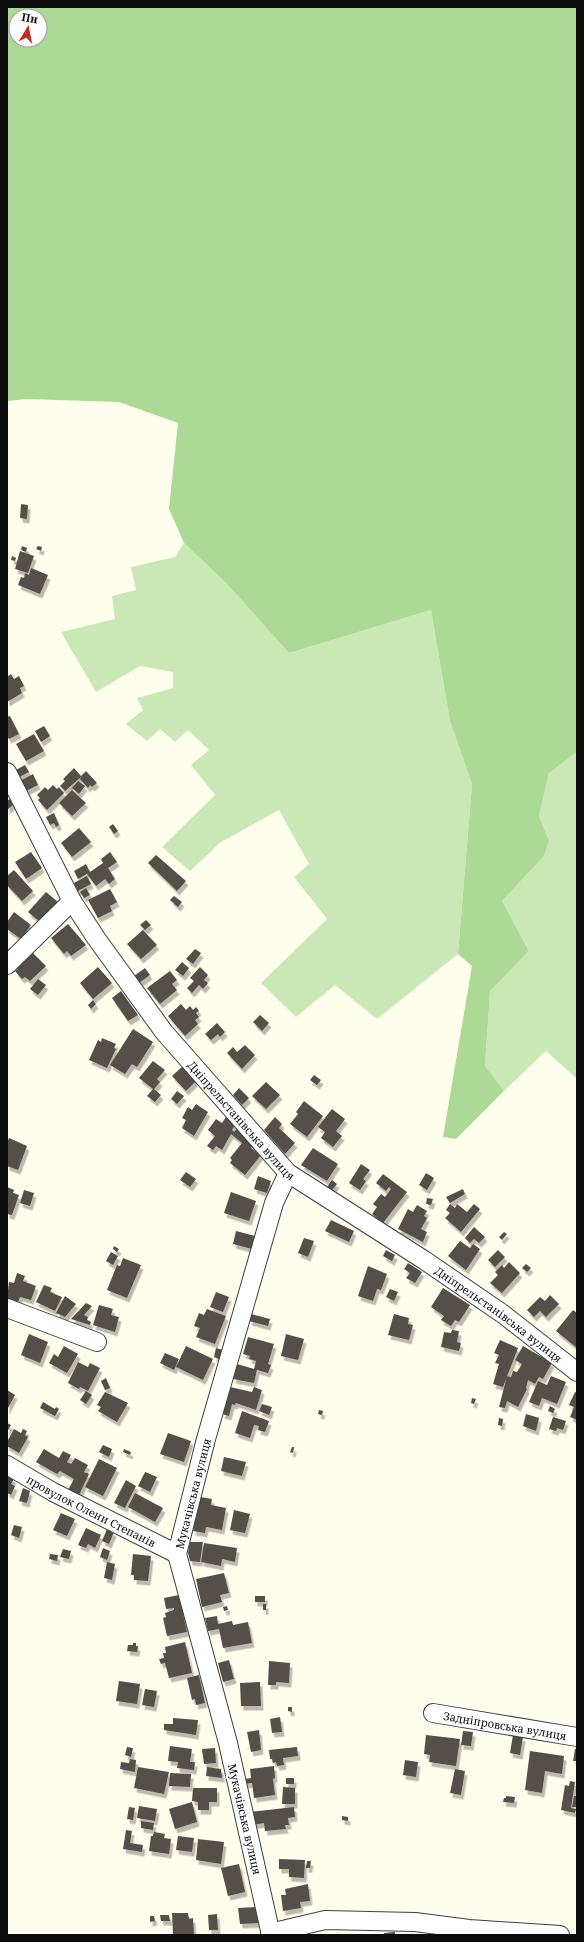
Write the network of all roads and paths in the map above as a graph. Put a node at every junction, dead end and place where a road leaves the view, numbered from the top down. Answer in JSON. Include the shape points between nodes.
{"nodes":[{"id":1,"x":7,"y":772,"type":"edge"},
{"id":2,"x":72,"y":901,"type":"junction"},
{"id":3,"x":7,"y":965,"type":"edge"},
{"id":4,"x":288,"y":1173,"type":"junction"},
{"id":5,"x":7,"y":1308,"type":"edge"},
{"id":6,"x":97,"y":1342,"type":"dead end"},
{"id":7,"x":577,"y":1372,"type":"edge"},
{"id":8,"x":7,"y":1465,"type":"edge"},
{"id":9,"x":177,"y":1554,"type":"junction"},
{"id":10,"x":433,"y":1713,"type":"dead end"},
{"id":11,"x":577,"y":1737,"type":"edge"},
{"id":12,"x":270,"y":1934,"type":"edge"},
{"id":13,"x":560,"y":1935,"type":"edge"}],
"edges":[{"from":1,"to":2,"type":"street","name":"Дніпрельстанівська вулиця"},
{"from":2,"to":3,"type":"street"},
{"from":2,"to":4,"type":"street","name":"Дніпрельстанівська вулиця","via":[[164,1032]]},
{"from":4,"to":7,"type":"street","name":"Дніпрельстанівська вулиця","via":[[496,1310]]},
{"from":4,"to":9,"type":"street","name":"Мукачівська вулиця","via":[[274,1203],[206,1440]]},
{"from":5,"to":6,"type":"street"},
{"from":8,"to":9,"type":"street","name":"провулок Олени Степанів","via":[[53,1492]]},
{"from":9,"to":12,"type":"street","name":"Мукачівська вулиця","via":[[228,1743]]},
{"from":10,"to":11,"type":"street","name":"Задніпровська вулиця"},
{"from":12,"to":13,"type":"street","via":[[325,1920],[415,1922],[468,1929]]}]}
